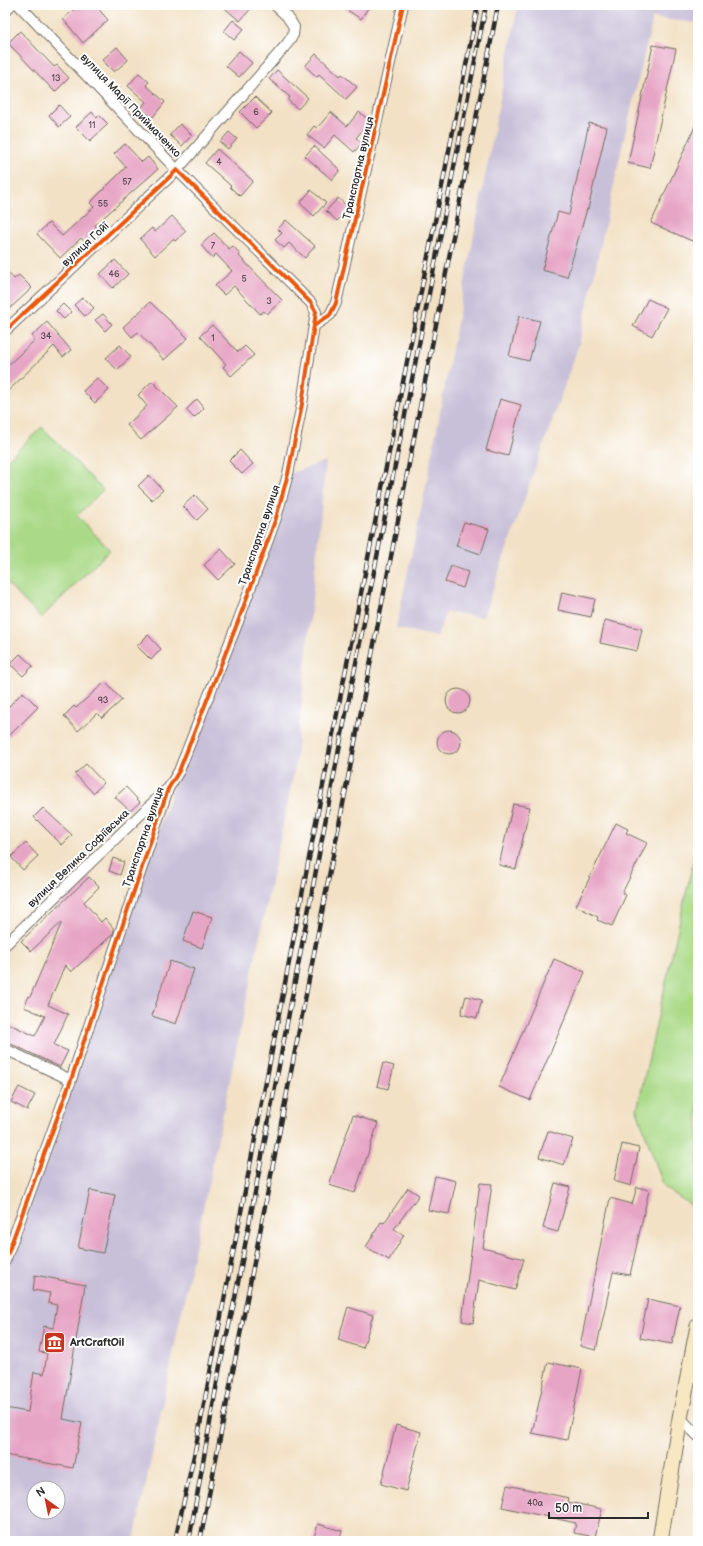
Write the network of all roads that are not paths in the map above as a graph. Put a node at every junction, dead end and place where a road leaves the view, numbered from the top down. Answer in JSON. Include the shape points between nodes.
{"nodes":[{"id":1,"x":11,"y":5,"type":"edge"},
{"id":2,"x":19,"y":5,"type":"edge"},
{"id":3,"x":275,"y":5,"type":"edge"},
{"id":4,"x":403,"y":5,"type":"edge"},
{"id":5,"x":5,"y":11,"type":"edge"},
{"id":6,"x":177,"y":170,"type":"junction"},
{"id":7,"x":315,"y":325,"type":"junction"},
{"id":8,"x":5,"y":331,"type":"edge"},
{"id":9,"x":168,"y":789,"type":"junction"},
{"id":10,"x":5,"y":945,"type":"edge"},
{"id":11,"x":5,"y":1049,"type":"edge"},
{"id":12,"x":71,"y":1080,"type":"junction"},
{"id":13,"x":5,"y":1261,"type":"edge"},
{"id":14,"x":698,"y":1326,"type":"edge"},
{"id":15,"x":680,"y":1418,"type":"junction"},
{"id":16,"x":698,"y":1436,"type":"edge"},
{"id":17,"x":660,"y":1541,"type":"edge"}],
"edges":[{"from":1,"to":5,"type":"street"},
{"from":2,"to":6,"type":"street","name":"вулиця Марії Приймаченко"},
{"from":3,"to":6,"type":"street","name":"вулиця Марії Приймаченко","via":[[294,27],[293,35]]},
{"from":4,"to":7,"type":"street","name":"Транспортна вулиця","via":[[336,303],[330,315]]},
{"from":6,"to":7,"type":"street","name":"Транспортна вулиця","via":[[311,303],[316,312]]},
{"from":6,"to":8,"type":"street","name":"вулиця Гойї"},
{"from":7,"to":9,"type":"street","name":"Транспортна вулиця","via":[[288,474],[276,518],[179,771]]},
{"from":9,"to":10,"type":"street","name":"вулиця Велика Софіївська"},
{"from":9,"to":12,"type":"street","name":"Транспортна вулиця"},
{"from":11,"to":12,"type":"street"},
{"from":12,"to":13,"type":"street","name":"Транспортна вулиця"},
{"from":14,"to":15,"type":"main road"},
{"from":15,"to":16,"type":"street"},
{"from":15,"to":17,"type":"main road"}]}
